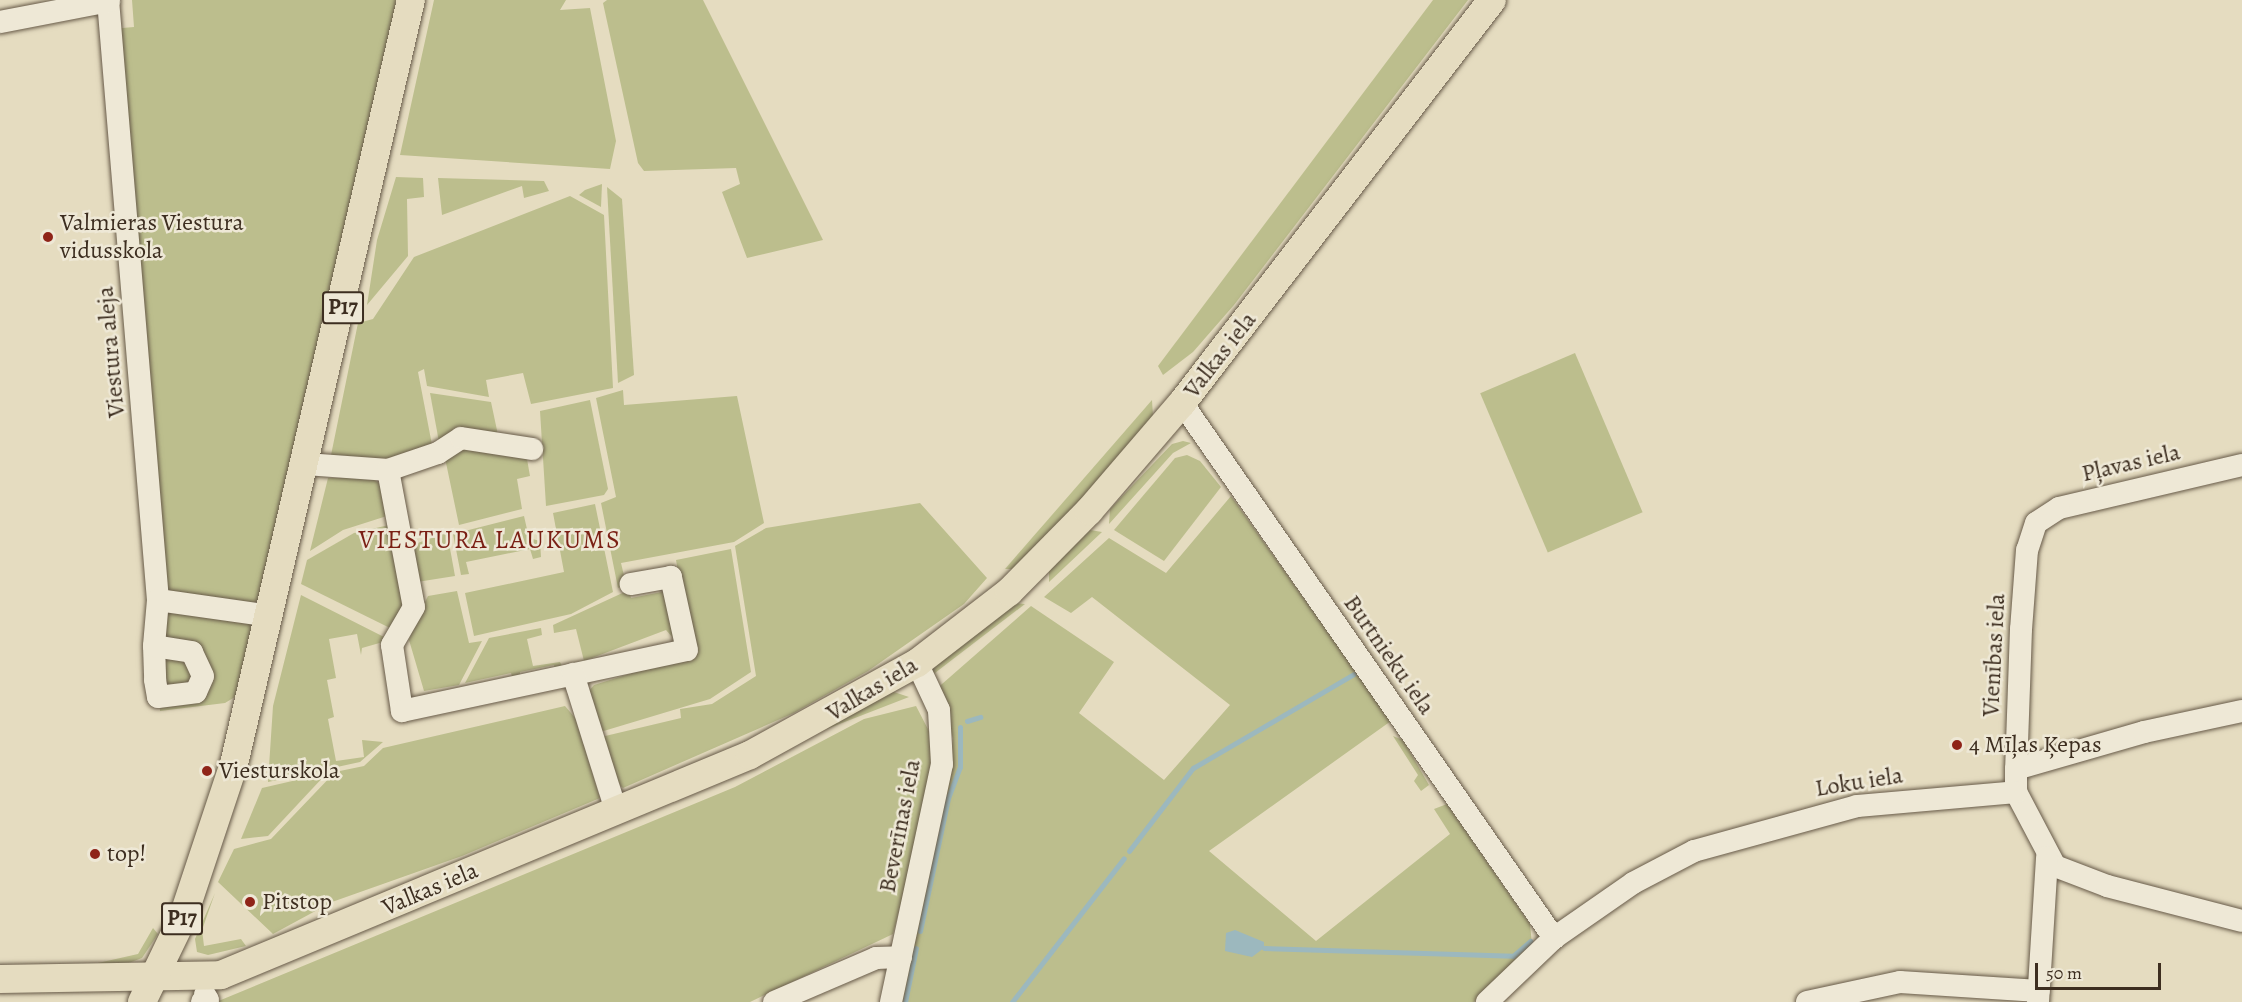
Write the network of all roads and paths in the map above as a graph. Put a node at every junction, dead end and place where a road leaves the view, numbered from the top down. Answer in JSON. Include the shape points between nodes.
{"nodes":[{"id":1,"x":411,"y":0,"type":"edge"},
{"id":2,"x":1492,"y":0,"type":"edge"},
{"id":3,"x":109,"y":1,"type":"edge"},
{"id":4,"x":0,"y":22,"type":"edge"},
{"id":5,"x":1182,"y":403,"type":"junction"},
{"id":6,"x":532,"y":448,"type":"dead end"},
{"id":7,"x":306,"y":464,"type":"junction"},
{"id":8,"x":2242,"y":465,"type":"edge"},
{"id":9,"x":388,"y":470,"type":"junction"},
{"id":10,"x":2036,"y":523,"type":"joint"},
{"id":11,"x":631,"y":584,"type":"dead end"},
{"id":12,"x":158,"y":600,"type":"junction"},
{"id":13,"x":270,"y":616,"type":"junction"},
{"id":14,"x":154,"y":646,"type":"junction"},
{"id":15,"x":916,"y":663,"type":"junction"},
{"id":16,"x":573,"y":674,"type":"junction"},
{"id":17,"x":2242,"y":711,"type":"edge"},
{"id":18,"x":2016,"y":769,"type":"junction"},
{"id":19,"x":2016,"y":792,"type":"junction"},
{"id":20,"x":616,"y":810,"type":"junction"},
{"id":21,"x":2047,"y":857,"type":"junction"},
{"id":22,"x":2242,"y":921,"type":"edge"},
{"id":23,"x":1554,"y":938,"type":"junction"},
{"id":24,"x":901,"y":957,"type":"junction"},
{"id":25,"x":0,"y":979,"type":"edge"},
{"id":26,"x":148,"y":991,"type":"edge"},
{"id":27,"x":2038,"y":997,"type":"edge"},
{"id":28,"x":774,"y":1002,"type":"edge"},
{"id":29,"x":891,"y":1002,"type":"edge"},
{"id":30,"x":1487,"y":1002,"type":"edge"},
{"id":31,"x":1807,"y":1002,"type":"edge"}],
"edges":[{"from":1,"to":7,"type":"main road","number":"P17"},
{"from":2,"to":5,"type":"main road","name":"Valkas iela"},
{"from":3,"to":4,"type":"street"},
{"from":3,"to":12,"type":"street","name":"Viestura aleja"},
{"from":5,"to":15,"type":"main road","name":"Valkas iela","via":[[1056,548]]},
{"from":5,"to":23,"type":"street","name":"Burtnieku iela"},
{"from":6,"to":9,"type":"street","via":[[461,438],[438,453]]},
{"from":7,"to":9,"type":"street"},
{"from":7,"to":13,"type":"main road","number":"P17"},
{"from":8,"to":10,"type":"street","name":"Pļavas iela","via":[[2059,508]]},
{"from":9,"to":16,"type":"street","via":[[414,607],[392,645],[402,711]]},
{"from":10,"to":18,"type":"street","name":"Vienības iela","via":[[2027,550]]},
{"from":11,"to":16,"type":"street","via":[[671,577],[687,650]]},
{"from":12,"to":13,"type":"street"},
{"from":12,"to":14,"type":"street","name":"Viestura aleja"},
{"from":13,"to":26,"type":"main road","number":"P17","via":[[206,856]]},
{"from":14,"to":14,"type":"street","name":"Viestura aleja","via":[[192,652],[203,676],[196,692],[158,697]]},
{"from":15,"to":20,"type":"main road","name":"Valkas iela","via":[[803,729]]},
{"from":15,"to":24,"type":"street","name":"Beverīnas iela","via":[[939,710],[942,764]]},
{"from":16,"to":20,"type":"street"},
{"from":17,"to":18,"type":"street","via":[[2144,732]]},
{"from":18,"to":19,"type":"street","name":"Vienības iela"},
{"from":19,"to":21,"type":"street"},
{"from":19,"to":23,"type":"street","name":"Loku iela","via":[[1857,806],[1780,824],[1694,851],[1633,883]]},
{"from":20,"to":26,"type":"main road","name":"Valkas iela","via":[[221,975]]},
{"from":21,"to":22,"type":"street","via":[[2055,866],[2107,886]]},
{"from":21,"to":27,"type":"street"},
{"from":23,"to":30,"type":"street","name":"Loku iela"},
{"from":24,"to":28,"type":"street","via":[[876,958]]},
{"from":24,"to":29,"type":"street","name":"Beverīnas iela"},
{"from":25,"to":26,"type":"main road","name":"Valkas iela"},
{"from":27,"to":31,"type":"street","via":[[1900,982]]}]}
